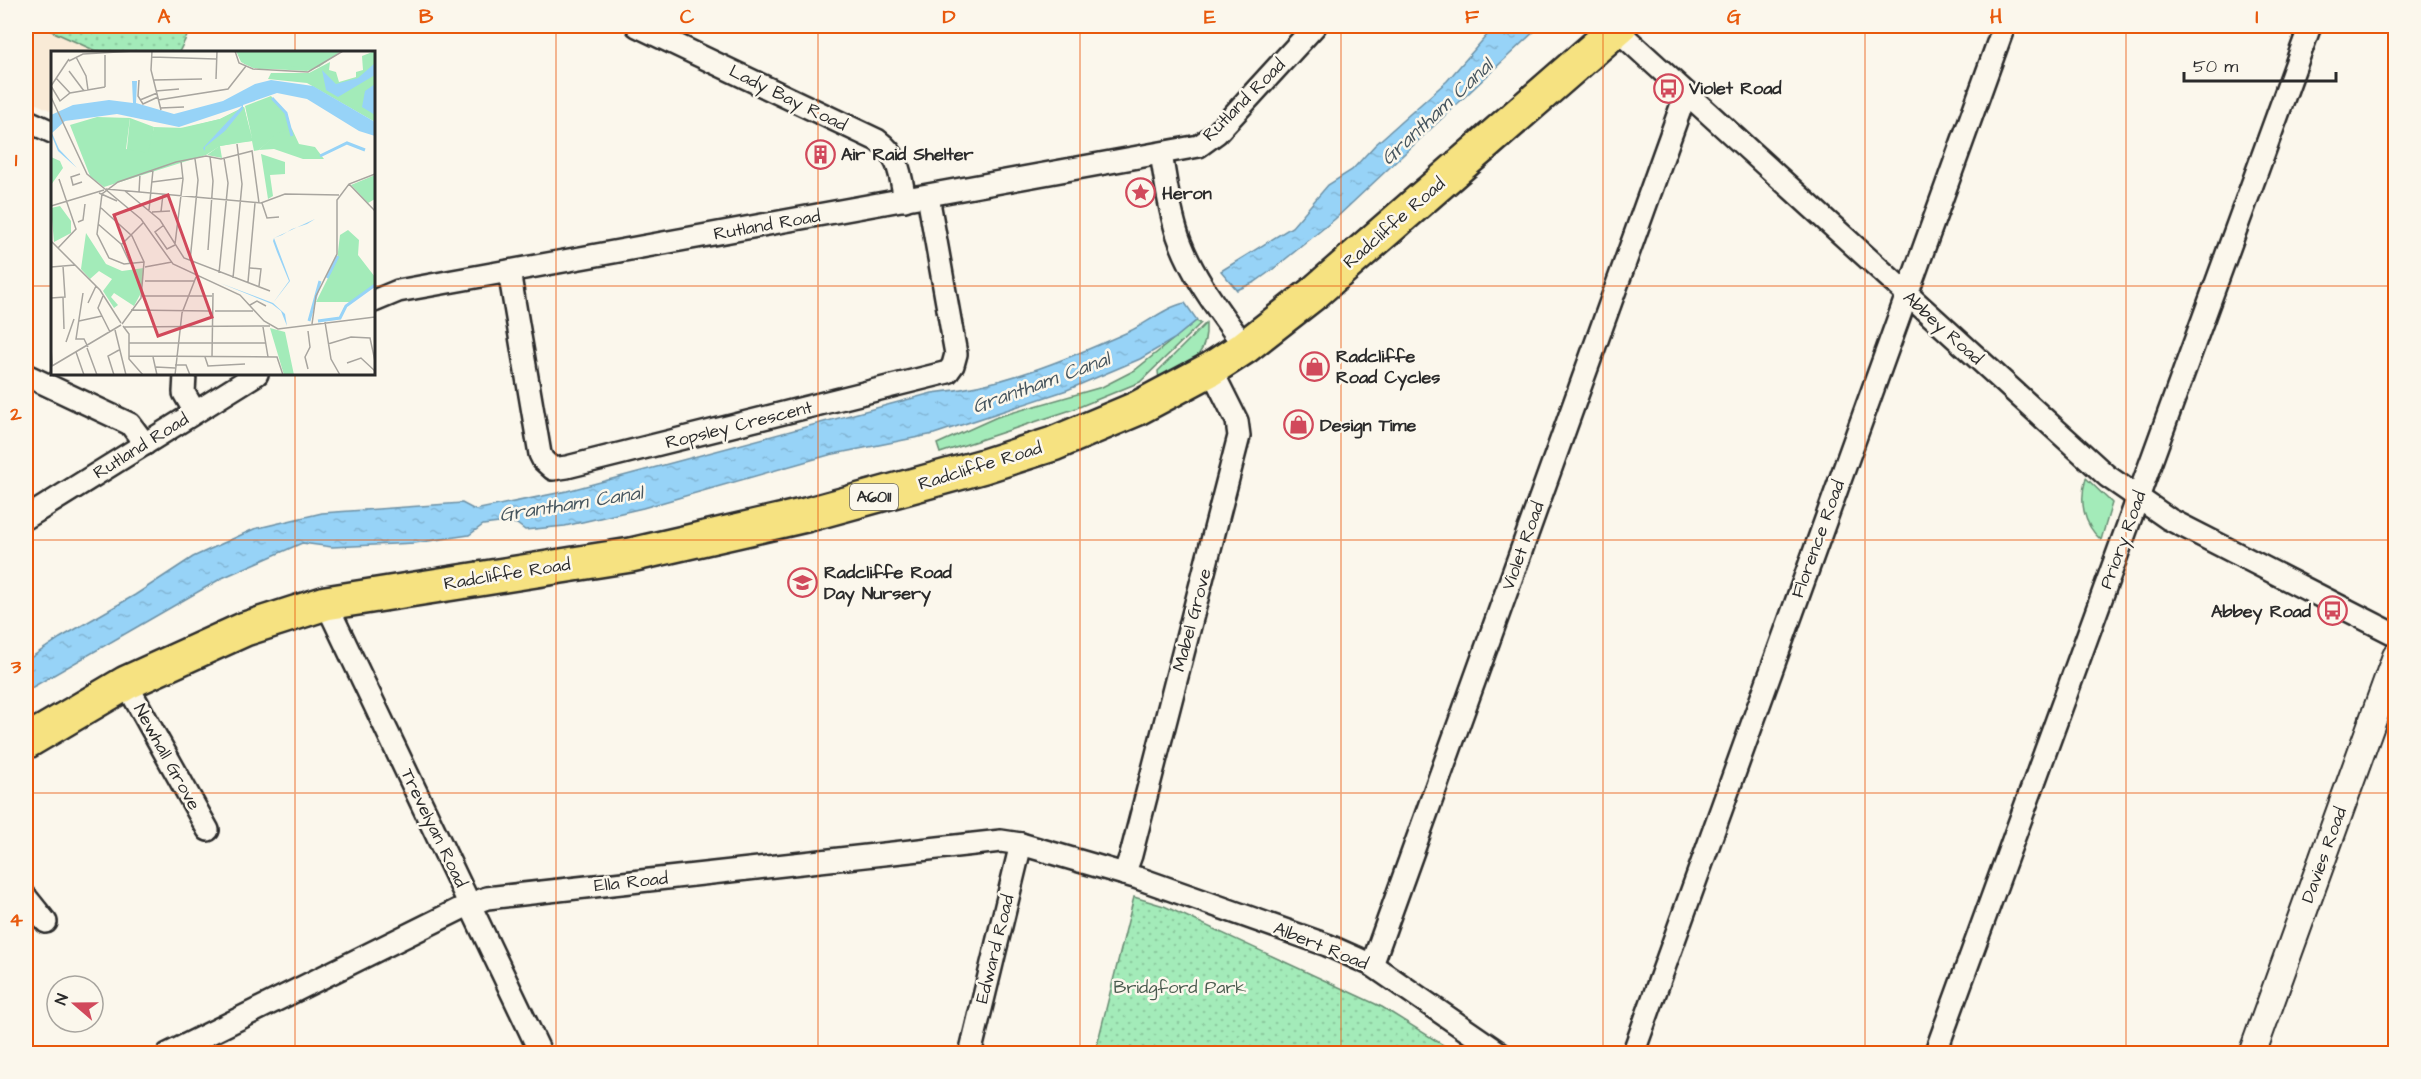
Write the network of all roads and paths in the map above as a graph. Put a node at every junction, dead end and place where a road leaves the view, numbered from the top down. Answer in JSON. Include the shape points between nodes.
{"nodes":[{"id":1,"x":637,"y":26,"type":"edge"},
{"id":2,"x":2004,"y":26,"type":"edge"},
{"id":3,"x":2310,"y":26,"type":"edge"},
{"id":4,"x":1618,"y":27,"type":"edge"},
{"id":5,"x":1304,"y":28,"type":"edge"},
{"id":6,"x":1686,"y":93,"type":"junction"},
{"id":7,"x":26,"y":120,"type":"edge"},
{"id":8,"x":51,"y":132,"type":"edge"},
{"id":9,"x":1161,"y":154,"type":"junction"},
{"id":10,"x":928,"y":196,"type":"junction"},
{"id":11,"x":904,"y":200,"type":"junction"},
{"id":12,"x":509,"y":271,"type":"junction"},
{"id":13,"x":1906,"y":295,"type":"junction"},
{"id":14,"x":375,"y":301,"type":"edge"},
{"id":15,"x":1245,"y":347,"type":"junction"},
{"id":16,"x":1211,"y":369,"type":"junction"},
{"id":17,"x":26,"y":375,"type":"edge"},
{"id":18,"x":185,"y":375,"type":"edge"},
{"id":19,"x":255,"y":375,"type":"edge"},
{"id":20,"x":195,"y":412,"type":"junction"},
{"id":21,"x":145,"y":444,"type":"junction"},
{"id":22,"x":2138,"y":498,"type":"junction"},
{"id":23,"x":26,"y":518,"type":"edge"},
{"id":24,"x":326,"y":603,"type":"junction"},
{"id":25,"x":2396,"y":635,"type":"edge"},
{"id":26,"x":2396,"y":656,"type":"edge"},
{"id":27,"x":126,"y":683,"type":"junction"},
{"id":28,"x":26,"y":742,"type":"edge"},
{"id":29,"x":208,"y":830,"type":"dead end"},
{"id":30,"x":1021,"y":844,"type":"junction"},
{"id":31,"x":1124,"y":874,"type":"junction"},
{"id":32,"x":26,"y":897,"type":"edge"},
{"id":33,"x":470,"y":904,"type":"junction"},
{"id":34,"x":46,"y":922,"type":"dead end"},
{"id":35,"x":1372,"y":965,"type":"junction"},
{"id":36,"x":168,"y":1053,"type":"edge"},
{"id":37,"x":541,"y":1053,"type":"edge"},
{"id":38,"x":970,"y":1053,"type":"edge"},
{"id":39,"x":1501,"y":1053,"type":"edge"},
{"id":40,"x":1633,"y":1053,"type":"edge"},
{"id":41,"x":1935,"y":1053,"type":"edge"},
{"id":42,"x":2252,"y":1053,"type":"edge"}],
"edges":[{"from":1,"to":11,"type":"street","name":"Lady Bay Road","via":[[877,140],[897,161]]},
{"from":2,"to":13,"type":"street","name":"Florence Road"},
{"from":3,"to":22,"type":"street","name":"Priory Road"},
{"from":4,"to":6,"type":"street","name":"Abbey Road"},
{"from":4,"to":15,"type":"highway","name":"Radcliffe Road","number":"A6011","via":[[1314,293]]},
{"from":5,"to":9,"type":"street","name":"Rutland Road","via":[[1217,133],[1199,146]]},
{"from":6,"to":13,"type":"street","name":"Abbey Road"},
{"from":6,"to":35,"type":"street","name":"Violet Road"},
{"from":7,"to":8,"type":"street"},
{"from":9,"to":10,"type":"street","name":"Rutland Road"},
{"from":9,"to":15,"type":"street","via":[[1178,238],[1198,280]]},
{"from":10,"to":11,"type":"street","name":"Rutland Road"},
{"from":10,"to":12,"type":"street","name":"Ropsley Crescent","via":[[956,354],[948,372],[567,467],[553,469],[540,454]]},
{"from":11,"to":12,"type":"street","name":"Rutland Road"},
{"from":12,"to":14,"type":"street","name":"Rutland Road","via":[[398,291]]},
{"from":13,"to":22,"type":"street","name":"Abbey Road","via":[[2107,476]]},
{"from":13,"to":40,"type":"street","name":"Florence Road"},
{"from":15,"to":16,"type":"highway","name":"Radcliffe Road","number":"A6011"},
{"from":16,"to":24,"type":"highway","name":"Radcliffe Road","number":"A6011","via":[[1136,408],[1053,444],[917,486],[631,555]]},
{"from":16,"to":31,"type":"street","name":"Mabel Grove","via":[[1237,421],[1239,436]]},
{"from":17,"to":21,"type":"street","via":[[129,424]]},
{"from":18,"to":20,"type":"street","via":[[184,393]]},
{"from":19,"to":20,"type":"street","name":"Rutland Road"},
{"from":20,"to":21,"type":"street","name":"Rutland Road"},
{"from":21,"to":23,"type":"street","name":"Rutland Road"},
{"from":22,"to":25,"type":"street","name":"Abbey Road","via":[[2169,519]]},
{"from":22,"to":41,"type":"street","name":"Priory Road"},
{"from":24,"to":27,"type":"highway","name":"Radcliffe Road","number":"A6011","via":[[245,629]]},
{"from":24,"to":33,"type":"street","name":"Trevelyan Road"},
{"from":26,"to":42,"type":"street","name":"Davies Road"},
{"from":27,"to":28,"type":"highway","name":"Radcliffe Road","number":"A6011"},
{"from":27,"to":29,"type":"street","name":"Newhall Grove"},
{"from":30,"to":31,"type":"street","name":"Ella Road"},
{"from":30,"to":33,"type":"street","name":"Ella Road","via":[[989,842],[497,897]]},
{"from":30,"to":38,"type":"street","name":"Edward Road"},
{"from":31,"to":35,"type":"street","name":"Albert Road","via":[[1327,945]]},
{"from":32,"to":34,"type":"street"},
{"from":33,"to":36,"type":"street","name":"Ella Road"},
{"from":33,"to":37,"type":"street","name":"Trevelyan Road"},
{"from":35,"to":39,"type":"street","name":"Albert Road"}]}
